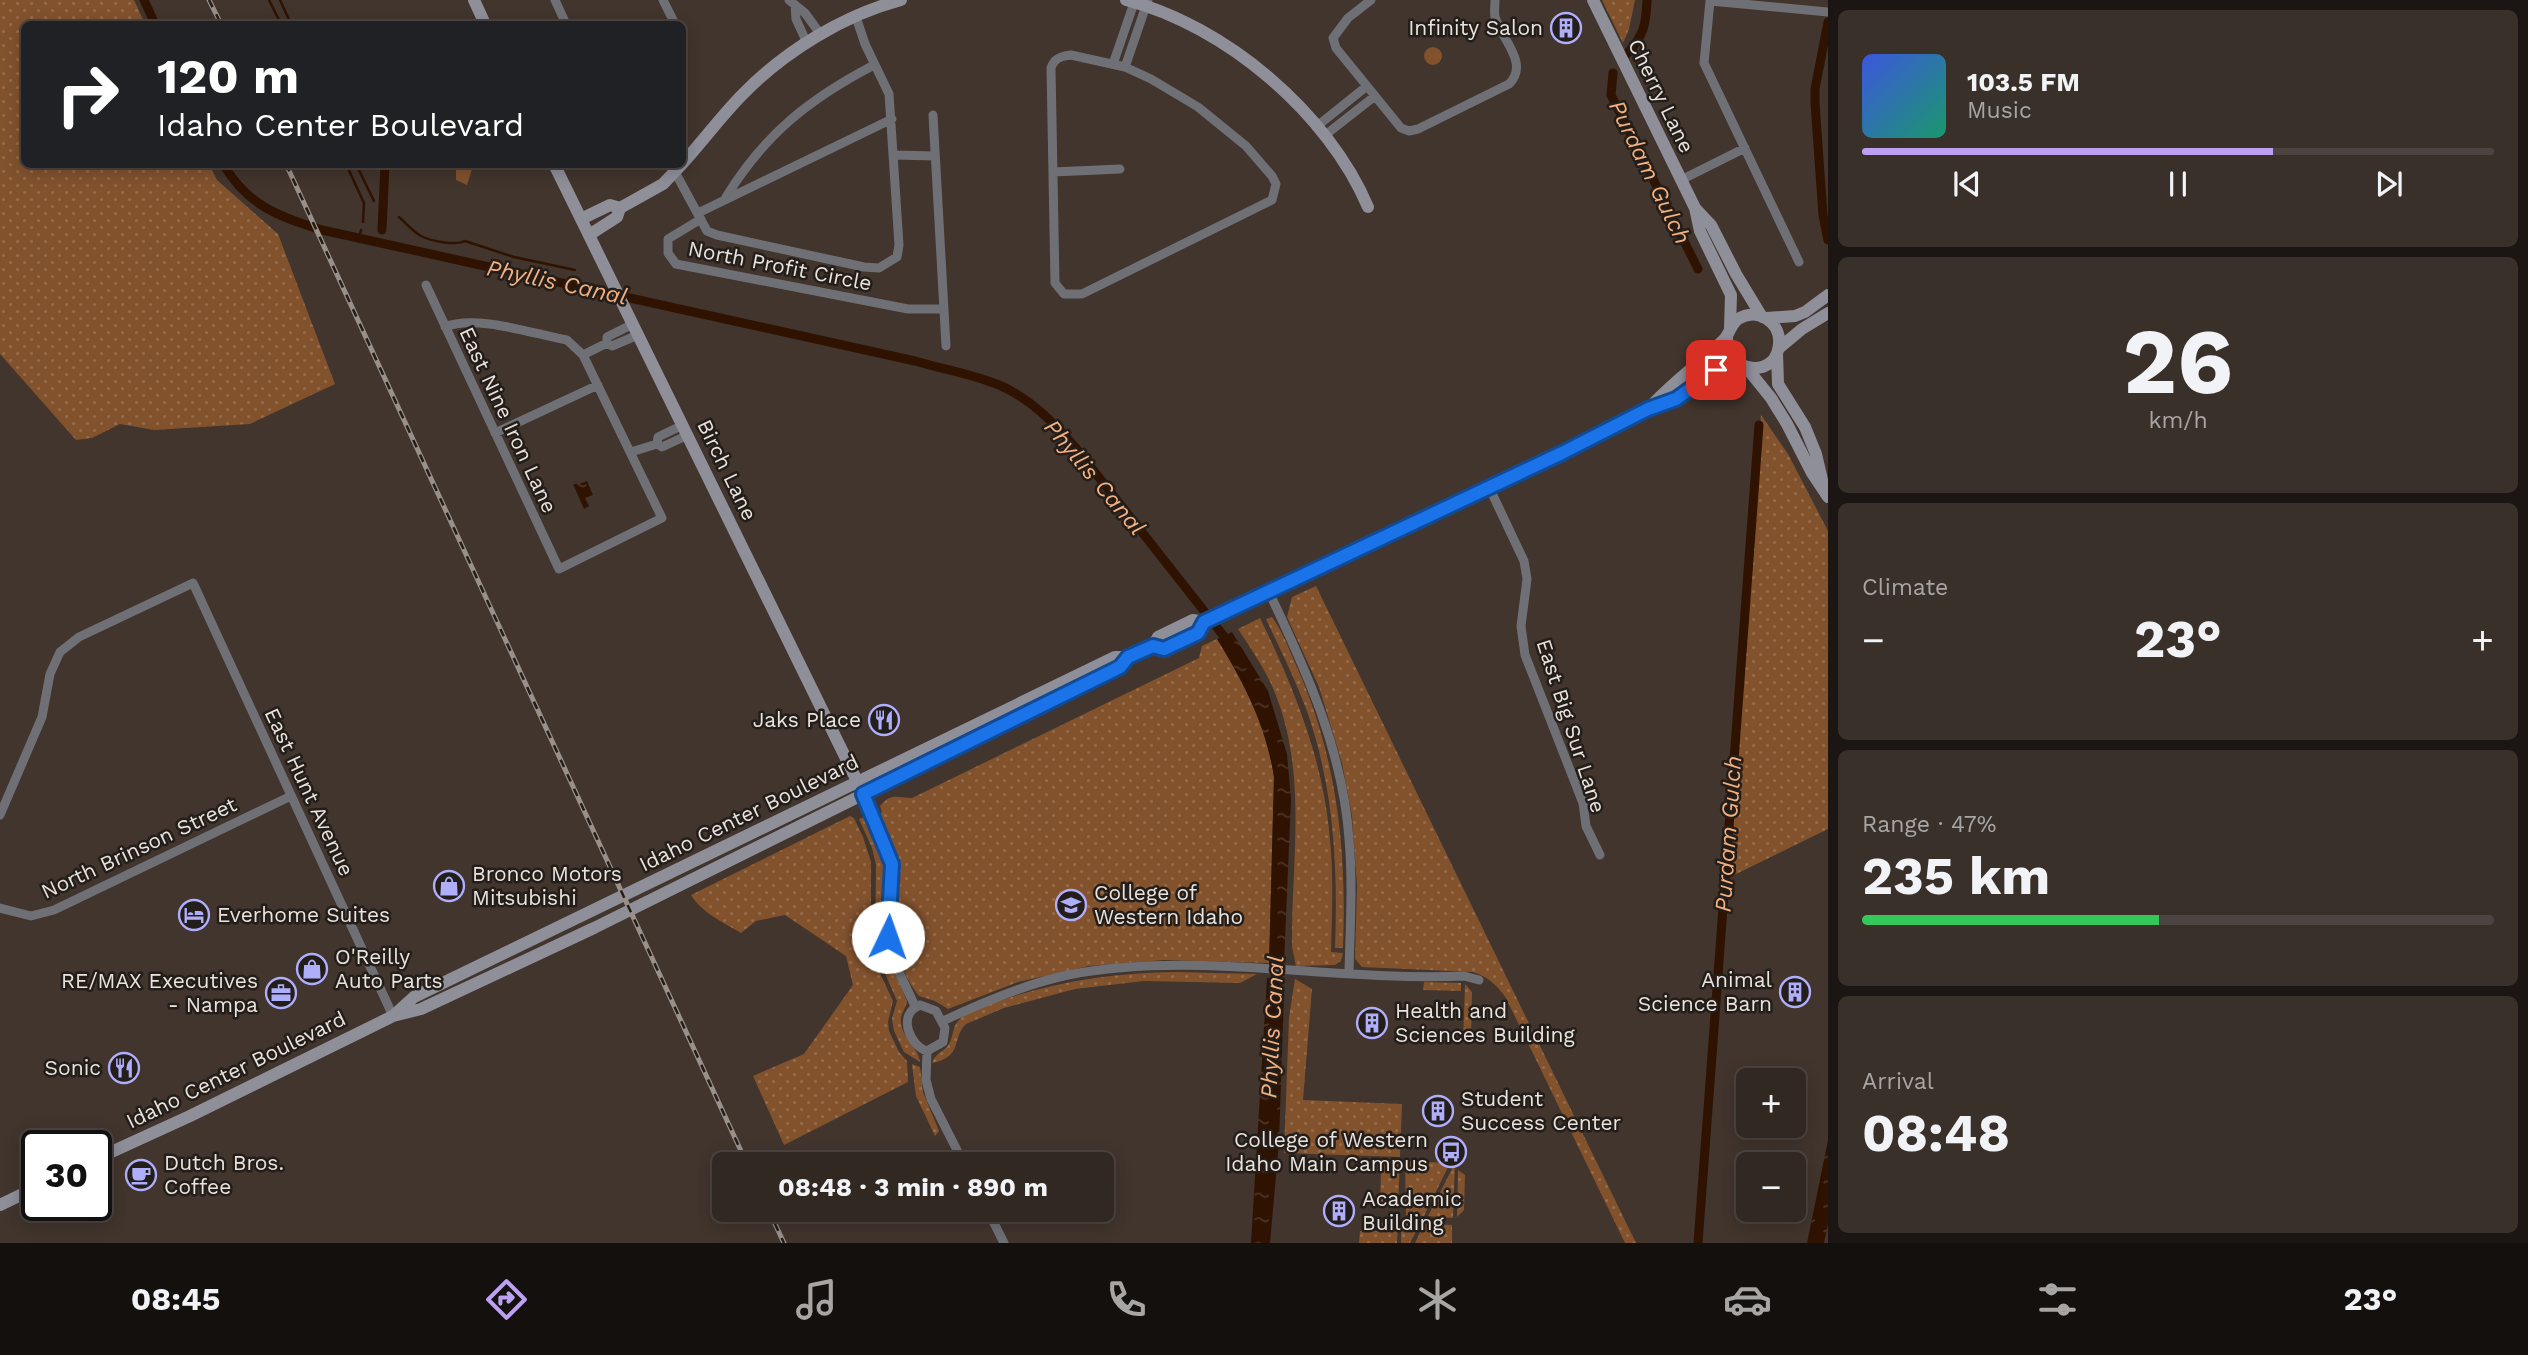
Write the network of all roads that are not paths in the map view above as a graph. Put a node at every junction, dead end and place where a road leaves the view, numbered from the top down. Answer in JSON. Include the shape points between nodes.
{"nodes":[{"id":1,"x":474,"y":0,"type":"edge"},
{"id":2,"x":555,"y":0,"type":"edge"},
{"id":3,"x":663,"y":0,"type":"edge"},
{"id":4,"x":901,"y":0,"type":"edge"},
{"id":5,"x":1371,"y":0,"type":"edge"},
{"id":6,"x":1495,"y":0,"type":"edge"},
{"id":7,"x":1593,"y":0,"type":"edge"},
{"id":8,"x":1710,"y":1,"type":"edge"},
{"id":9,"x":1138,"y":2,"type":"edge"},
{"id":10,"x":792,"y":3,"type":"edge"},
{"id":11,"x":1828,"y":12,"type":"edge"},
{"id":12,"x":856,"y":17,"type":"junction"},
{"id":13,"x":484,"y":21,"type":"edge"},
{"id":14,"x":565,"y":21,"type":"edge"},
{"id":15,"x":673,"y":21,"type":"edge"},
{"id":16,"x":821,"y":34,"type":"junction"},
{"id":17,"x":807,"y":43,"type":"junction"},
{"id":18,"x":1113,"y":64,"type":"junction"},
{"id":19,"x":874,"y":65,"type":"junction"},
{"id":20,"x":1125,"y":67,"type":"junction"},
{"id":21,"x":1367,"y":86,"type":"junction"},
{"id":22,"x":1375,"y":96,"type":"junction"},
{"id":23,"x":933,"y":115,"type":"dead end"},
{"id":24,"x":892,"y":119,"type":"junction"},
{"id":25,"x":1320,"y":132,"type":"junction"},
{"id":26,"x":1745,"y":148,"type":"junction"},
{"id":27,"x":894,"y":155,"type":"junction"},
{"id":28,"x":935,"y":156,"type":"junction"},
{"id":29,"x":686,"y":160,"type":"edge"},
{"id":30,"x":556,"y":168,"type":"edge"},
{"id":31,"x":679,"y":168,"type":"edge"},
{"id":32,"x":680,"y":168,"type":"edge"},
{"id":33,"x":1120,"y":169,"type":"dead end"},
{"id":34,"x":1053,"y":172,"type":"junction"},
{"id":35,"x":1681,"y":180,"type":"junction"},
{"id":36,"x":725,"y":199,"type":"junction"},
{"id":37,"x":1368,"y":207,"type":"dead end"},
{"id":38,"x":620,"y":208,"type":"junction"},
{"id":39,"x":1695,"y":208,"type":"junction"},
{"id":40,"x":699,"y":216,"type":"junction"},
{"id":41,"x":581,"y":219,"type":"junction"},
{"id":42,"x":589,"y":235,"type":"junction"},
{"id":43,"x":1798,"y":262,"type":"dead end"},
{"id":44,"x":426,"y":285,"type":"dead end"},
{"id":45,"x":1828,"y":295,"type":"edge"},
{"id":46,"x":943,"y":309,"type":"junction"},
{"id":47,"x":1828,"y":313,"type":"edge"},
{"id":48,"x":1764,"y":318,"type":"junction"},
{"id":49,"x":633,"y":324,"type":"junction"},
{"id":50,"x":445,"y":327,"type":"junction"},
{"id":51,"x":1728,"y":332,"type":"junction"},
{"id":52,"x":946,"y":346,"type":"dead end"},
{"id":53,"x":1778,"y":351,"type":"junction"},
{"id":54,"x":583,"y":355,"type":"junction"},
{"id":55,"x":1744,"y":366,"type":"junction"},
{"id":56,"x":598,"y":385,"type":"junction"},
{"id":57,"x":1648,"y":409,"type":"junction"},
{"id":58,"x":685,"y":430,"type":"junction"},
{"id":59,"x":495,"y":433,"type":"junction"},
{"id":60,"x":631,"y":452,"type":"junction"},
{"id":61,"x":1489,"y":487,"type":"junction"},
{"id":62,"x":1827,"y":494,"type":"edge"},
{"id":63,"x":1269,"y":592,"type":"junction"},
{"id":64,"x":1128,"y":657,"type":"junction"},
{"id":65,"x":857,"y":780,"type":"junction"},
{"id":66,"x":863,"y":794,"type":"junction"},
{"id":67,"x":291,"y":796,"type":"junction"},
{"id":68,"x":0,"y":815,"type":"edge"},
{"id":69,"x":1600,"y":855,"type":"dead end"},
{"id":70,"x":0,"y":908,"type":"edge"},
{"id":71,"x":1349,"y":973,"type":"junction"},
{"id":72,"x":1479,"y":980,"type":"dead end"},
{"id":73,"x":915,"y":1006,"type":"junction"},
{"id":74,"x":393,"y":1016,"type":"junction"},
{"id":75,"x":943,"y":1021,"type":"junction"},
{"id":76,"x":927,"y":1051,"type":"junction"},
{"id":77,"x":112,"y":1152,"type":"edge"},
{"id":78,"x":958,"y":1152,"type":"edge"},
{"id":79,"x":21,"y":1195,"type":"edge"},
{"id":80,"x":16,"y":1198,"type":"junction"},
{"id":81,"x":0,"y":1205,"type":"edge"},
{"id":82,"x":0,"y":1214,"type":"edge"},
{"id":83,"x":994,"y":1222,"type":"edge"},
{"id":84,"x":1004,"y":1243,"type":"edge"}],
"edges":[{"from":1,"to":13,"type":"main road"},
{"from":2,"to":14,"type":"street"},
{"from":3,"to":15,"type":"street"},
{"from":4,"to":12,"type":"main road"},
{"from":5,"to":21,"type":"street","via":[[1348,18],[1333,38]]},
{"from":6,"to":22,"type":"street","via":[[1494,15],[1517,62],[1515,78],[1509,84],[1409,131],[1401,128]]},
{"from":7,"to":35,"type":"main road","name":"Cherry Lane"},
{"from":8,"to":11,"type":"street"},
{"from":8,"to":26,"type":"street","via":[[1704,63]]},
{"from":9,"to":18,"type":"street"},
{"from":9,"to":20,"type":"street"},
{"from":9,"to":25,"type":"main road","via":[[1215,38],[1254,65]]},
{"from":10,"to":16,"type":"street"},
{"from":10,"to":17,"type":"street"},
{"from":12,"to":16,"type":"main road"},
{"from":12,"to":19,"type":"street"},
{"from":16,"to":17,"type":"main road"},
{"from":17,"to":29,"type":"main road","via":[[743,94]]},
{"from":18,"to":20,"type":"street"},
{"from":18,"to":34,"type":"street","via":[[1071,55],[1052,64]]},
{"from":19,"to":24,"type":"street","via":[[889,94]]},
{"from":19,"to":36,"type":"street","via":[[814,101],[764,143]]},
{"from":20,"to":34,"type":"street","via":[[1198,107],[1246,146],[1276,184],[1272,200],[1082,294],[1064,295],[1055,283]]},
{"from":21,"to":22,"type":"street"},
{"from":21,"to":25,"type":"street"},
{"from":22,"to":25,"type":"street"},
{"from":23,"to":28,"type":"street"},
{"from":24,"to":27,"type":"street"},
{"from":24,"to":36,"type":"street"},
{"from":25,"to":37,"type":"main road","via":[[1360,188]]},
{"from":26,"to":35,"type":"street"},
{"from":26,"to":43,"type":"street"},
{"from":27,"to":28,"type":"street"},
{"from":27,"to":40,"type":"street","via":[[899,245],[897,257],[879,268],[716,235],[707,231]]},
{"from":28,"to":46,"type":"street"},
{"from":30,"to":41,"type":"main road","name":"Birch Lane"},
{"from":31,"to":38,"type":"main road","via":[[663,184]]},
{"from":32,"to":40,"type":"street"},
{"from":33,"to":34,"type":"street"},
{"from":35,"to":39,"type":"main road","name":"Cherry Lane"},
{"from":36,"to":40,"type":"street"},
{"from":38,"to":41,"type":"main road","via":[[610,205]]},
{"from":38,"to":42,"type":"main road","via":[[617,217]]},
{"from":39,"to":48,"type":"main road","name":"Cherry Lane","via":[[1711,225]]},
{"from":39,"to":51,"type":"main road","name":"Cherry Lane","via":[[1700,231],[1731,295]]},
{"from":40,"to":46,"type":"street","name":"North Profit Circle","via":[[668,240],[668,253],[676,264],[904,308]]},
{"from":41,"to":42,"type":"main road","name":"Birch Lane"},
{"from":42,"to":49,"type":"main road","name":"Birch Lane"},
{"from":44,"to":50,"type":"street","name":"East Nine Iron Lane"},
{"from":45,"to":48,"type":"main road","via":[[1795,316]]},
{"from":46,"to":52,"type":"street"},
{"from":47,"to":53,"type":"main road"},
{"from":48,"to":51,"type":"main road","via":[[1742,317]]},
{"from":48,"to":53,"type":"main road","via":[[1778,331]]},
{"from":49,"to":54,"type":"street","via":[[612,346],[607,343]]},
{"from":49,"to":58,"type":"main road","name":"Birch Lane"},
{"from":50,"to":54,"type":"street","via":[[472,321],[554,337],[567,340]]},
{"from":50,"to":59,"type":"street","name":"East Nine Iron Lane"},
{"from":51,"to":55,"type":"main road","via":[[1729,353]]},
{"from":51,"to":57,"type":"main road","name":"Idaho Center Boulevard"},
{"from":53,"to":55,"type":"main road","via":[[1759,368]]},
{"from":53,"to":62,"type":"main road","via":[[1778,384],[1805,427]]},
{"from":54,"to":56,"type":"street"},
{"from":55,"to":57,"type":"main road","name":"Idaho Center Boulevard","via":[[1713,371],[1676,399]]},
{"from":55,"to":62,"type":"main road","via":[[1771,398]]},
{"from":56,"to":59,"type":"street"},
{"from":56,"to":60,"type":"street"},
{"from":57,"to":61,"type":"main road","name":"Idaho Center Boulevard"},
{"from":58,"to":60,"type":"street","via":[[663,447],[657,444]]},
{"from":58,"to":65,"type":"main road","name":"Birch Lane"},
{"from":59,"to":60,"type":"street","name":"East Nine Iron Lane","via":[[559,569],[662,518]]},
{"from":61,"to":63,"type":"main road","name":"Idaho Center Boulevard"},
{"from":61,"to":69,"type":"street","name":"East Big Sur Lane","via":[[1524,561],[1527,579],[1521,626],[1525,655]]},
{"from":63,"to":64,"type":"main road","name":"Idaho Center Boulevard","via":[[1204,622],[1193,620]]},
{"from":63,"to":71,"type":"street","via":[[1314,689],[1343,792],[1351,883]]},
{"from":64,"to":65,"type":"main road","name":"Idaho Center Boulevard","via":[[1115,657]]},
{"from":64,"to":66,"type":"main road","name":"Idaho Center Boulevard","via":[[1120,667]]},
{"from":65,"to":66,"type":"main road","name":"Birch Lane"},
{"from":65,"to":74,"type":"main road","name":"Idaho Center Boulevard","via":[[414,997]]},
{"from":66,"to":73,"type":"street","via":[[892,864],[888,937]]},
{"from":66,"to":74,"type":"main road","name":"Idaho Center Boulevard","via":[[594,928],[421,1009]]},
{"from":67,"to":68,"type":"street","name":"East Hunt Avenue","via":[[193,583],[79,637],[60,652],[50,674],[42,717]]},
{"from":67,"to":70,"type":"street","name":"North Brinson Street","via":[[54,911],[31,916]]},
{"from":67,"to":74,"type":"street","name":"East Hunt Avenue"},
{"from":71,"to":72,"type":"street"},
{"from":71,"to":75,"type":"street","via":[[1144,966],[1068,975],[991,999]]},
{"from":73,"to":75,"type":"street","via":[[933,1009]]},
{"from":73,"to":76,"type":"street","via":[[907,1027],[914,1042]]},
{"from":74,"to":77,"type":"main road","name":"Idaho Center Boulevard"},
{"from":75,"to":76,"type":"street","via":[[943,1042]]},
{"from":76,"to":78,"type":"street","via":[[926,1080]]},
{"from":79,"to":80,"type":"main road"},
{"from":80,"to":81,"type":"main road"},
{"from":80,"to":82,"type":"main road"},
{"from":83,"to":84,"type":"street"}]}
